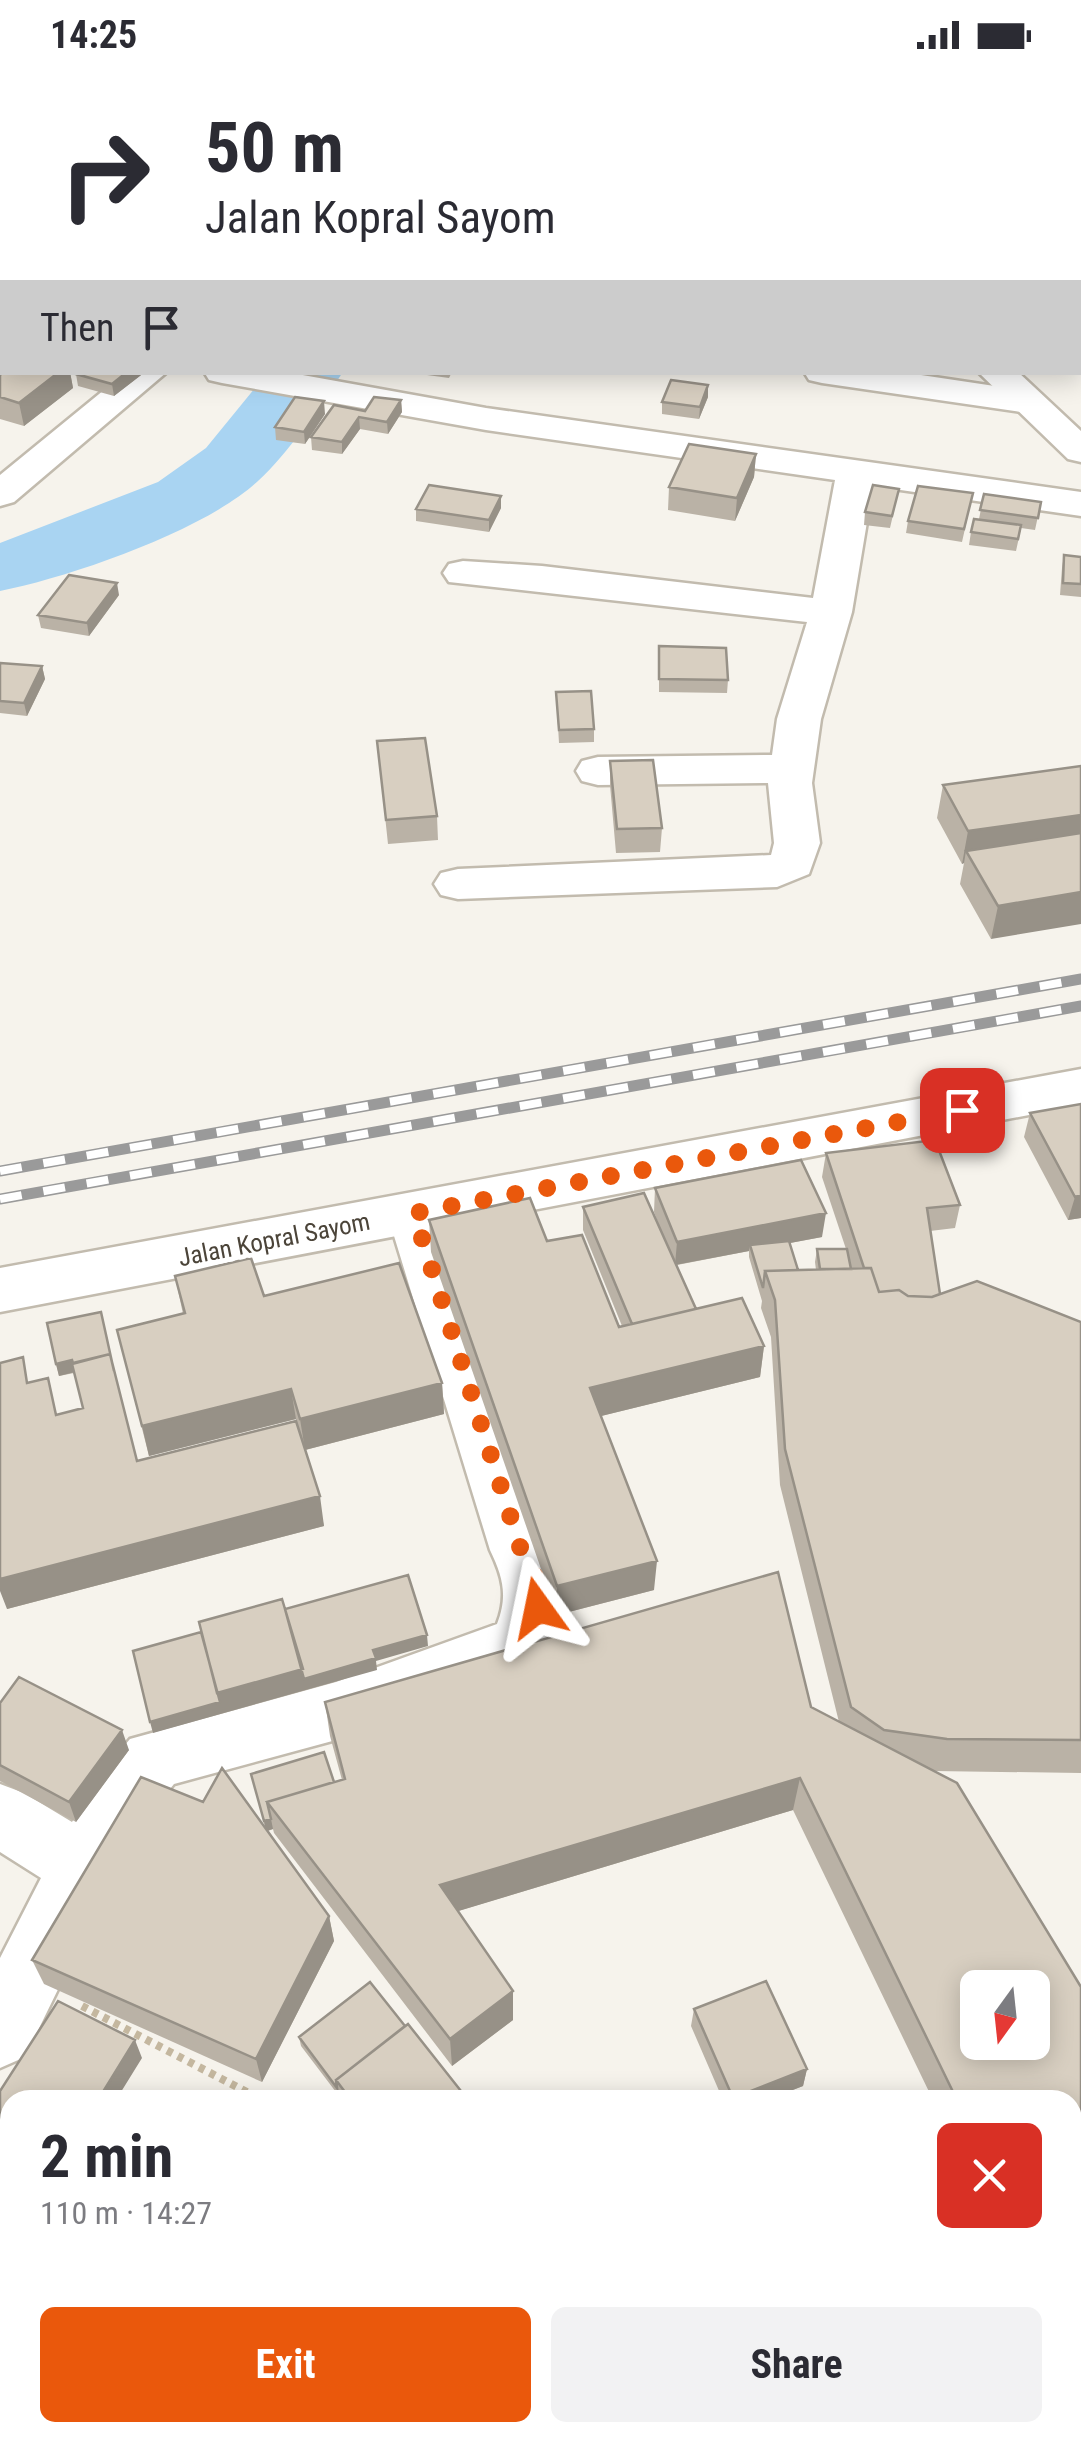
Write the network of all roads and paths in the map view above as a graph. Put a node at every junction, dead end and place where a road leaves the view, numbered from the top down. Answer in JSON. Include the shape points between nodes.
{"nodes":[{"id":1,"x":146,"y":375,"type":"edge"},
{"id":2,"x":843,"y":375,"type":"edge"},
{"id":3,"x":999,"y":375,"type":"edge"},
{"id":4,"x":235,"y":376,"type":"edge"},
{"id":5,"x":1028,"y":402,"type":"junction"},
{"id":6,"x":1080,"y":449,"type":"edge"},
{"id":7,"x":856,"y":473,"type":"junction"},
{"id":8,"x":0,"y":494,"type":"edge"},
{"id":9,"x":1081,"y":504,"type":"edge"},
{"id":10,"x":462,"y":573,"type":"dead end"},
{"id":11,"x":831,"y":612,"type":"junction"},
{"id":12,"x":792,"y":769,"type":"junction"},
{"id":13,"x":598,"y":770,"type":"dead end"},
{"id":14,"x":458,"y":884,"type":"dead end"},
{"id":15,"x":1080,"y":1088,"type":"edge"},
{"id":16,"x":414,"y":1213,"type":"junction"},
{"id":17,"x":0,"y":1290,"type":"edge"},
{"id":18,"x":0,"y":1815,"type":"edge"},
{"id":19,"x":83,"y":1866,"type":"junction"},
{"id":20,"x":12,"y":2010,"type":"edge"},
{"id":21,"x":243,"y":2090,"type":"edge"}],
"edges":[{"from":1,"to":8,"type":"street"},
{"from":2,"to":5,"type":"street"},
{"from":3,"to":5,"type":"street"},
{"from":4,"to":7,"type":"street"},
{"from":5,"to":6,"type":"street"},
{"from":7,"to":9,"type":"street"},
{"from":7,"to":11,"type":"street"},
{"from":10,"to":11,"type":"street"},
{"from":11,"to":12,"type":"street","via":[[799,719]]},
{"from":12,"to":13,"type":"street"},
{"from":12,"to":14,"type":"street","via":[[796,854],[776,872]]},
{"from":15,"to":16,"type":"street","name":"Jalan Kopral Sayom"},
{"from":16,"to":17,"type":"street","name":"Jalan Kopral Sayom"},
{"from":16,"to":19,"type":"street","via":[[521,1550],[534,1572],[538,1608],[520,1644],[336,1711],[153,1760]]},
{"from":18,"to":19,"type":"street"},
{"from":19,"to":20,"type":"street"},
{"from":20,"to":21,"type":"path","via":[[86,2007]]}]}
